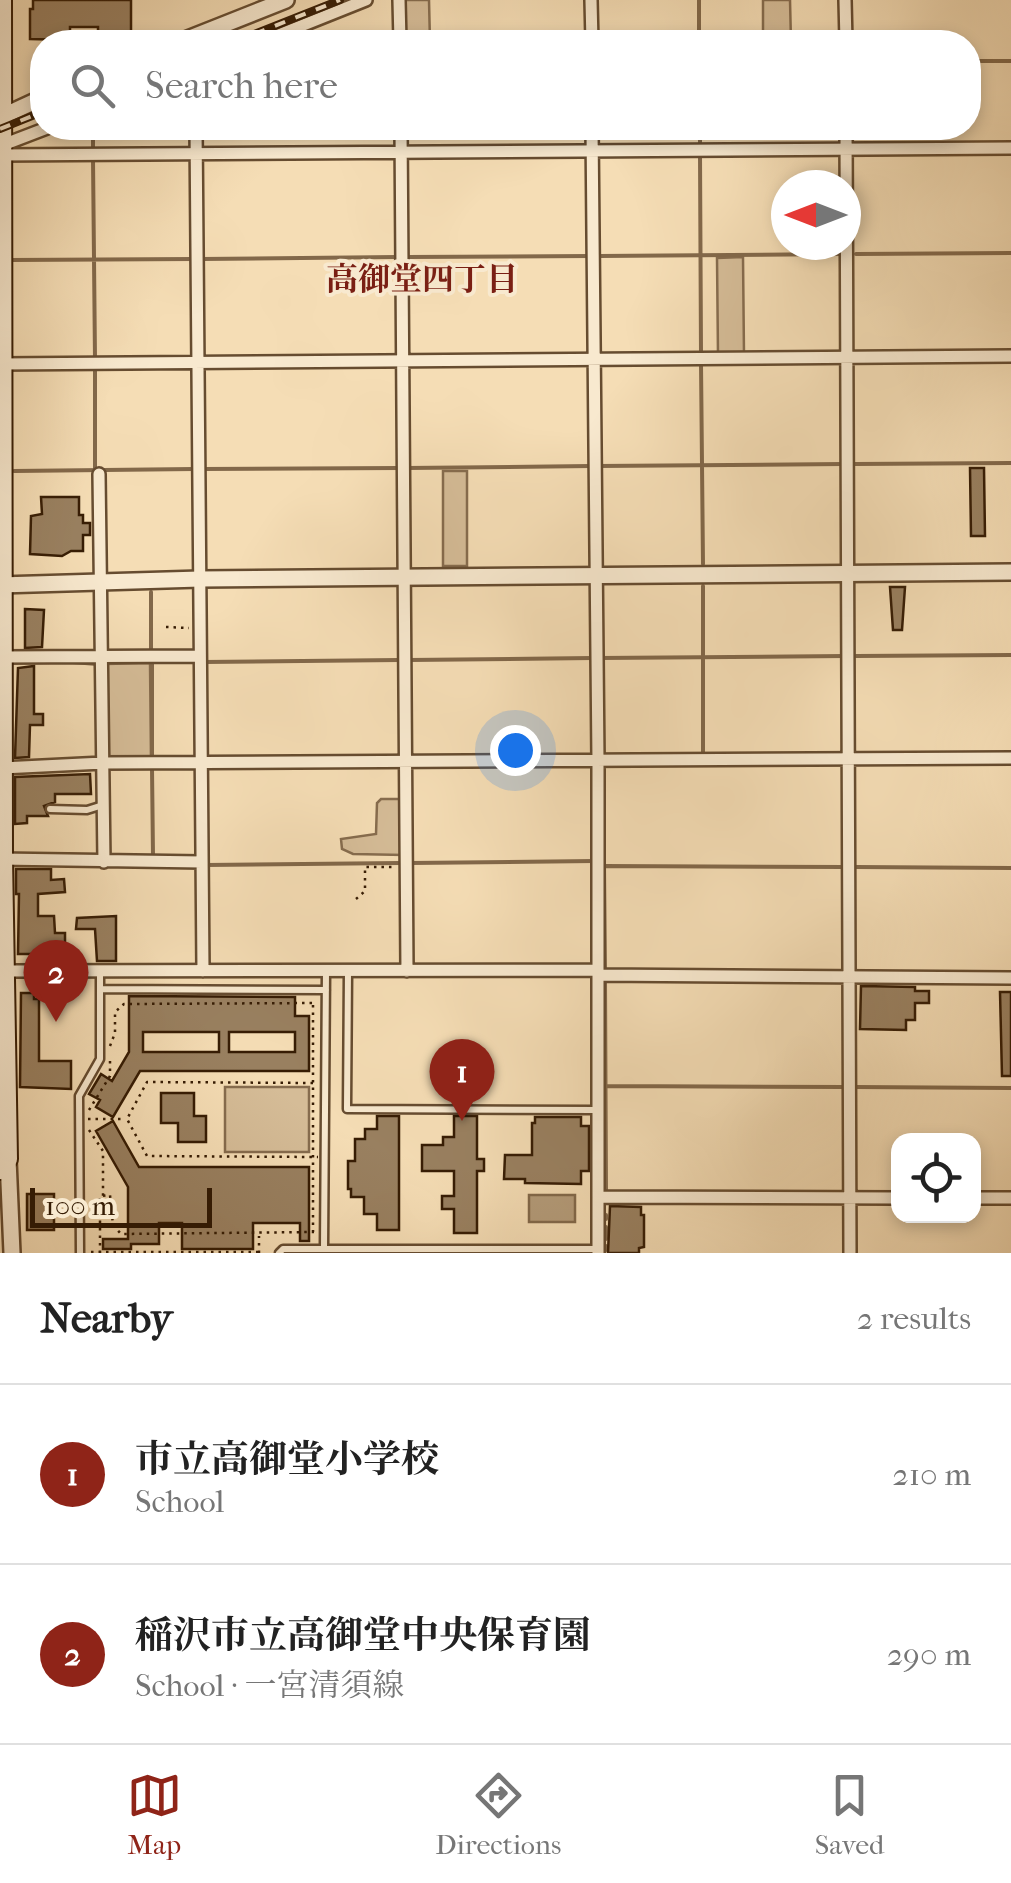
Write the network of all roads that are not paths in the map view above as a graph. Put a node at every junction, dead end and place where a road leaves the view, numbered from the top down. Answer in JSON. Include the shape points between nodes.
{"nodes":[{"id":1,"x":2,"y":0,"type":"edge"},
{"id":2,"x":286,"y":0,"type":"edge"},
{"id":3,"x":366,"y":0,"type":"edge"},
{"id":4,"x":400,"y":0,"type":"edge"},
{"id":5,"x":591,"y":0,"type":"edge"},
{"id":6,"x":846,"y":0,"type":"edge"},
{"id":7,"x":210,"y":30,"type":"edge"},
{"id":8,"x":291,"y":30,"type":"edge"},
{"id":9,"x":400,"y":30,"type":"edge"},
{"id":10,"x":592,"y":30,"type":"edge"},
{"id":11,"x":846,"y":30,"type":"edge"},
{"id":12,"x":1,"y":61,"type":"edge"},
{"id":13,"x":30,"y":103,"type":"edge"},
{"id":14,"x":0,"y":117,"type":"edge"},
{"id":15,"x":30,"y":135,"type":"edge"},
{"id":16,"x":196,"y":140,"type":"edge"},
{"id":17,"x":402,"y":140,"type":"edge"},
{"id":18,"x":592,"y":140,"type":"edge"},
{"id":19,"x":846,"y":140,"type":"edge"},
{"id":20,"x":0,"y":146,"type":"edge"},
{"id":21,"x":846,"y":148,"type":"junction"},
{"id":22,"x":1011,"y":148,"type":"edge"},
{"id":23,"x":592,"y":150,"type":"junction"},
{"id":24,"x":402,"y":152,"type":"junction"},
{"id":25,"x":196,"y":154,"type":"junction"},
{"id":26,"x":0,"y":155,"type":"edge"},
{"id":27,"x":1011,"y":356,"type":"edge"},
{"id":28,"x":848,"y":357,"type":"junction"},
{"id":29,"x":594,"y":359,"type":"junction"},
{"id":30,"x":404,"y":360,"type":"junction"},
{"id":31,"x":198,"y":362,"type":"junction"},
{"id":32,"x":1,"y":364,"type":"edge"},
{"id":33,"x":99,"y":474,"type":"dead end"},
{"id":34,"x":1011,"y":572,"type":"edge"},
{"id":35,"x":850,"y":574,"type":"junction"},
{"id":36,"x":596,"y":576,"type":"junction"},
{"id":37,"x":404,"y":578,"type":"junction"},
{"id":38,"x":200,"y":579,"type":"junction"},
{"id":39,"x":100,"y":582,"type":"junction"},
{"id":40,"x":1,"y":584,"type":"edge"},
{"id":41,"x":200,"y":656,"type":"junction"},
{"id":42,"x":101,"y":657,"type":"junction"},
{"id":43,"x":1,"y":658,"type":"edge"},
{"id":44,"x":850,"y":758,"type":"junction"},
{"id":45,"x":1011,"y":758,"type":"edge"},
{"id":46,"x":598,"y":761,"type":"junction"},
{"id":47,"x":406,"y":762,"type":"junction"},
{"id":48,"x":102,"y":763,"type":"junction"},
{"id":49,"x":201,"y":763,"type":"junction"},
{"id":50,"x":2,"y":768,"type":"junction"},
{"id":51,"x":103,"y":805,"type":"junction"},
{"id":52,"x":50,"y":808,"type":"dead end"},
{"id":53,"x":1,"y":858,"type":"edge"},
{"id":54,"x":104,"y":862,"type":"junction"},
{"id":55,"x":202,"y":862,"type":"junction"},
{"id":56,"x":3,"y":931,"type":"edge"},
{"id":57,"x":407,"y":970,"type":"junction"},
{"id":58,"x":7,"y":971,"type":"junction"},
{"id":59,"x":100,"y":971,"type":"junction"},
{"id":60,"x":202,"y":971,"type":"junction"},
{"id":61,"x":326,"y":971,"type":"junction"},
{"id":62,"x":348,"y":971,"type":"junction"},
{"id":63,"x":598,"y":973,"type":"junction"},
{"id":64,"x":851,"y":977,"type":"junction"},
{"id":65,"x":1011,"y":978,"type":"edge"},
{"id":66,"x":100,"y":989,"type":"junction"},
{"id":67,"x":326,"y":990,"type":"junction"},
{"id":68,"x":598,"y":1110,"type":"junction"},
{"id":69,"x":4,"y":1164,"type":"edge"},
{"id":70,"x":598,"y":1196,"type":"junction"},
{"id":71,"x":850,"y":1198,"type":"junction"},
{"id":72,"x":891,"y":1198,"type":"edge"},
{"id":73,"x":981,"y":1198,"type":"edge"},
{"id":74,"x":1011,"y":1198,"type":"edge"},
{"id":75,"x":8,"y":1248,"type":"edge"},
{"id":76,"x":324,"y":1249,"type":"junction"},
{"id":77,"x":598,"y":1251,"type":"edge"},
{"id":78,"x":80,"y":1252,"type":"edge"},
{"id":79,"x":279,"y":1253,"type":"edge"},
{"id":80,"x":850,"y":1253,"type":"edge"}],
"edges":[{"from":1,"to":12,"type":"main road"},
{"from":2,"to":7,"type":"street"},
{"from":3,"to":8,"type":"street"},
{"from":4,"to":9,"type":"street"},
{"from":5,"to":10,"type":"street"},
{"from":6,"to":11,"type":"street"},
{"from":12,"to":14,"type":"main road"},
{"from":13,"to":14,"type":"street"},
{"from":14,"to":20,"type":"main road"},
{"from":15,"to":20,"type":"street"},
{"from":16,"to":25,"type":"street"},
{"from":17,"to":24,"type":"street"},
{"from":18,"to":23,"type":"street"},
{"from":19,"to":21,"type":"street"},
{"from":20,"to":26,"type":"main road"},
{"from":21,"to":22,"type":"street"},
{"from":21,"to":23,"type":"street"},
{"from":21,"to":28,"type":"street"},
{"from":23,"to":24,"type":"street"},
{"from":23,"to":29,"type":"street"},
{"from":24,"to":25,"type":"street"},
{"from":24,"to":30,"type":"street"},
{"from":25,"to":26,"type":"street"},
{"from":25,"to":31,"type":"street"},
{"from":26,"to":32,"type":"main road"},
{"from":27,"to":28,"type":"street"},
{"from":28,"to":29,"type":"street"},
{"from":28,"to":35,"type":"street"},
{"from":29,"to":30,"type":"street"},
{"from":29,"to":36,"type":"street"},
{"from":30,"to":31,"type":"street"},
{"from":30,"to":37,"type":"street"},
{"from":31,"to":32,"type":"street"},
{"from":31,"to":38,"type":"street"},
{"from":32,"to":40,"type":"main road"},
{"from":33,"to":39,"type":"street"},
{"from":34,"to":35,"type":"street"},
{"from":35,"to":36,"type":"street"},
{"from":35,"to":44,"type":"street"},
{"from":36,"to":37,"type":"street"},
{"from":36,"to":46,"type":"street"},
{"from":37,"to":38,"type":"street"},
{"from":37,"to":47,"type":"street"},
{"from":38,"to":39,"type":"street"},
{"from":38,"to":41,"type":"street"},
{"from":39,"to":40,"type":"street"},
{"from":39,"to":42,"type":"street"},
{"from":40,"to":43,"type":"main road"},
{"from":41,"to":42,"type":"street"},
{"from":41,"to":49,"type":"street"},
{"from":42,"to":43,"type":"street"},
{"from":42,"to":48,"type":"street"},
{"from":43,"to":50,"type":"main road"},
{"from":44,"to":45,"type":"street"},
{"from":44,"to":46,"type":"street"},
{"from":44,"to":64,"type":"street"},
{"from":46,"to":47,"type":"street"},
{"from":46,"to":63,"type":"street"},
{"from":47,"to":49,"type":"street"},
{"from":47,"to":57,"type":"street"},
{"from":48,"to":49,"type":"street"},
{"from":48,"to":50,"type":"street"},
{"from":48,"to":51,"type":"street"},
{"from":49,"to":55,"type":"street"},
{"from":50,"to":53,"type":"main road"},
{"from":51,"to":52,"type":"lane"},
{"from":51,"to":54,"type":"street"},
{"from":53,"to":54,"type":"street"},
{"from":53,"to":56,"type":"main road"},
{"from":54,"to":55,"type":"street"},
{"from":55,"to":60,"type":"street"},
{"from":56,"to":58,"type":"main road"},
{"from":57,"to":62,"type":"street"},
{"from":57,"to":63,"type":"street"},
{"from":58,"to":59,"type":"street"},
{"from":58,"to":69,"type":"main road"},
{"from":59,"to":60,"type":"street"},
{"from":59,"to":66,"type":"lane"},
{"from":60,"to":61,"type":"street"},
{"from":61,"to":62,"type":"street"},
{"from":61,"to":67,"type":"lane"},
{"from":62,"to":68,"type":"lane","via":[[347,1109]]},
{"from":63,"to":64,"type":"street"},
{"from":63,"to":68,"type":"street"},
{"from":64,"to":65,"type":"street"},
{"from":64,"to":71,"type":"street"},
{"from":66,"to":67,"type":"lane"},
{"from":66,"to":78,"type":"lane","via":[[100,1060],[79,1096]]},
{"from":67,"to":76,"type":"lane"},
{"from":68,"to":70,"type":"street"},
{"from":69,"to":75,"type":"street"},
{"from":70,"to":71,"type":"street"},
{"from":70,"to":77,"type":"street"},
{"from":71,"to":72,"type":"street"},
{"from":71,"to":80,"type":"street"},
{"from":73,"to":74,"type":"street"},
{"from":76,"to":77,"type":"lane"},
{"from":76,"to":79,"type":"lane"}]}
